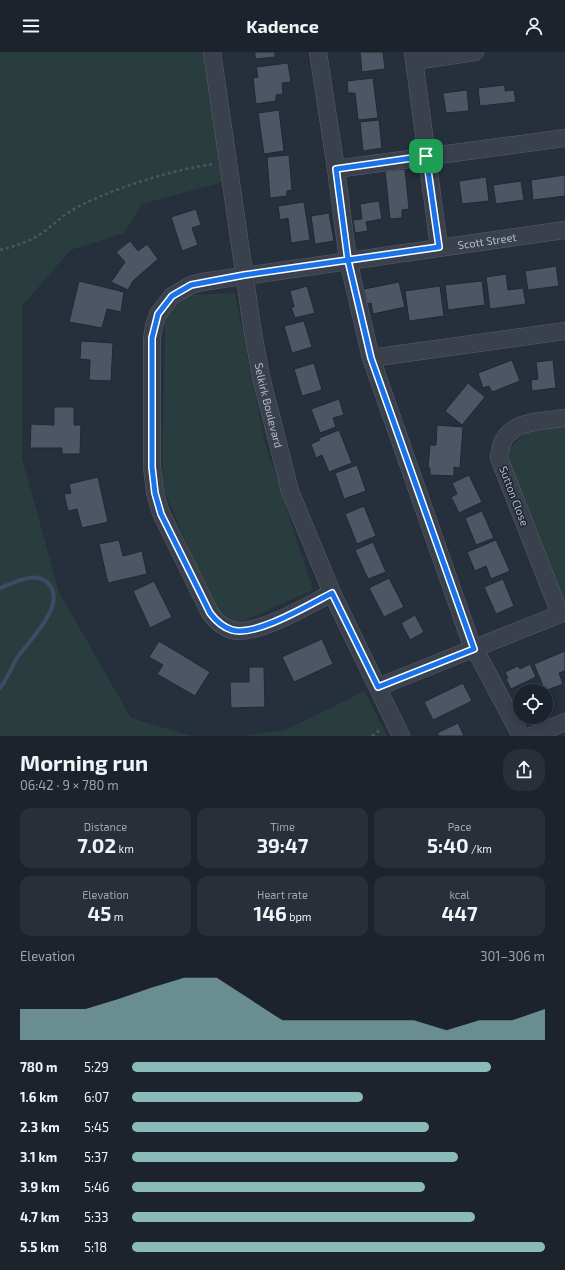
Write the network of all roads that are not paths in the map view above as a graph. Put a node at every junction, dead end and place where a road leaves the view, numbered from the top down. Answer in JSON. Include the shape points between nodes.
{"nodes":[{"id":1,"x":212,"y":52,"type":"edge"},
{"id":2,"x":318,"y":52,"type":"edge"},
{"id":3,"x":475,"y":52,"type":"edge"},
{"id":4,"x":414,"y":57,"type":"edge"},
{"id":5,"x":565,"y":138,"type":"edge"},
{"id":6,"x":426,"y":156,"type":"junction"},
{"id":7,"x":336,"y":169,"type":"junction"},
{"id":8,"x":565,"y":230,"type":"edge"},
{"id":9,"x":439,"y":247,"type":"junction"},
{"id":10,"x":348,"y":260,"type":"junction"},
{"id":11,"x":244,"y":275,"type":"junction"},
{"id":12,"x":565,"y":331,"type":"edge"},
{"id":13,"x":371,"y":358,"type":"junction"},
{"id":14,"x":565,"y":418,"type":"edge"},
{"id":15,"x":332,"y":593,"type":"junction"},
{"id":16,"x":563,"y":613,"type":"edge"},
{"id":17,"x":474,"y":649,"type":"junction"},
{"id":18,"x":378,"y":687,"type":"junction"},
{"id":19,"x":565,"y":722,"type":"edge"},
{"id":20,"x":402,"y":736,"type":"edge"},
{"id":21,"x":521,"y":736,"type":"edge"},
{"id":22,"x":531,"y":736,"type":"edge"}],
"edges":[{"from":1,"to":11,"type":"street","name":"Selkirk Boulevard"},
{"from":2,"to":7,"type":"street"},
{"from":3,"to":4,"type":"street"},
{"from":4,"to":6,"type":"street"},
{"from":5,"to":6,"type":"street"},
{"from":6,"to":7,"type":"street"},
{"from":6,"to":9,"type":"street"},
{"from":7,"to":10,"type":"street"},
{"from":8,"to":9,"type":"street","name":"Scott Street"},
{"from":9,"to":10,"type":"street","name":"Scott Street"},
{"from":10,"to":11,"type":"street","name":"Scott Street"},
{"from":10,"to":13,"type":"street"},
{"from":11,"to":15,"type":"street","name":"Selkirk Boulevard","via":[[261,374],[290,492]]},
{"from":11,"to":15,"type":"street","name":"Scott Street","via":[[191,285],[172,296],[158,314],[152,338],[152,467],[157,504],[210,613],[225,627],[233,630],[253,630]]},
{"from":12,"to":13,"type":"street"},
{"from":13,"to":17,"type":"street"},
{"from":14,"to":16,"type":"street","name":"Sutton Close","via":[[528,423],[513,429],[502,442],[499,458]]},
{"from":15,"to":18,"type":"street","name":"Selkirk Boulevard"},
{"from":16,"to":17,"type":"street","name":"Sutton Close"},
{"from":17,"to":18,"type":"street","name":"Sutton Close"},
{"from":17,"to":21,"type":"street"},
{"from":18,"to":20,"type":"street","name":"Selkirk Boulevard"},
{"from":19,"to":22,"type":"street"}]}
